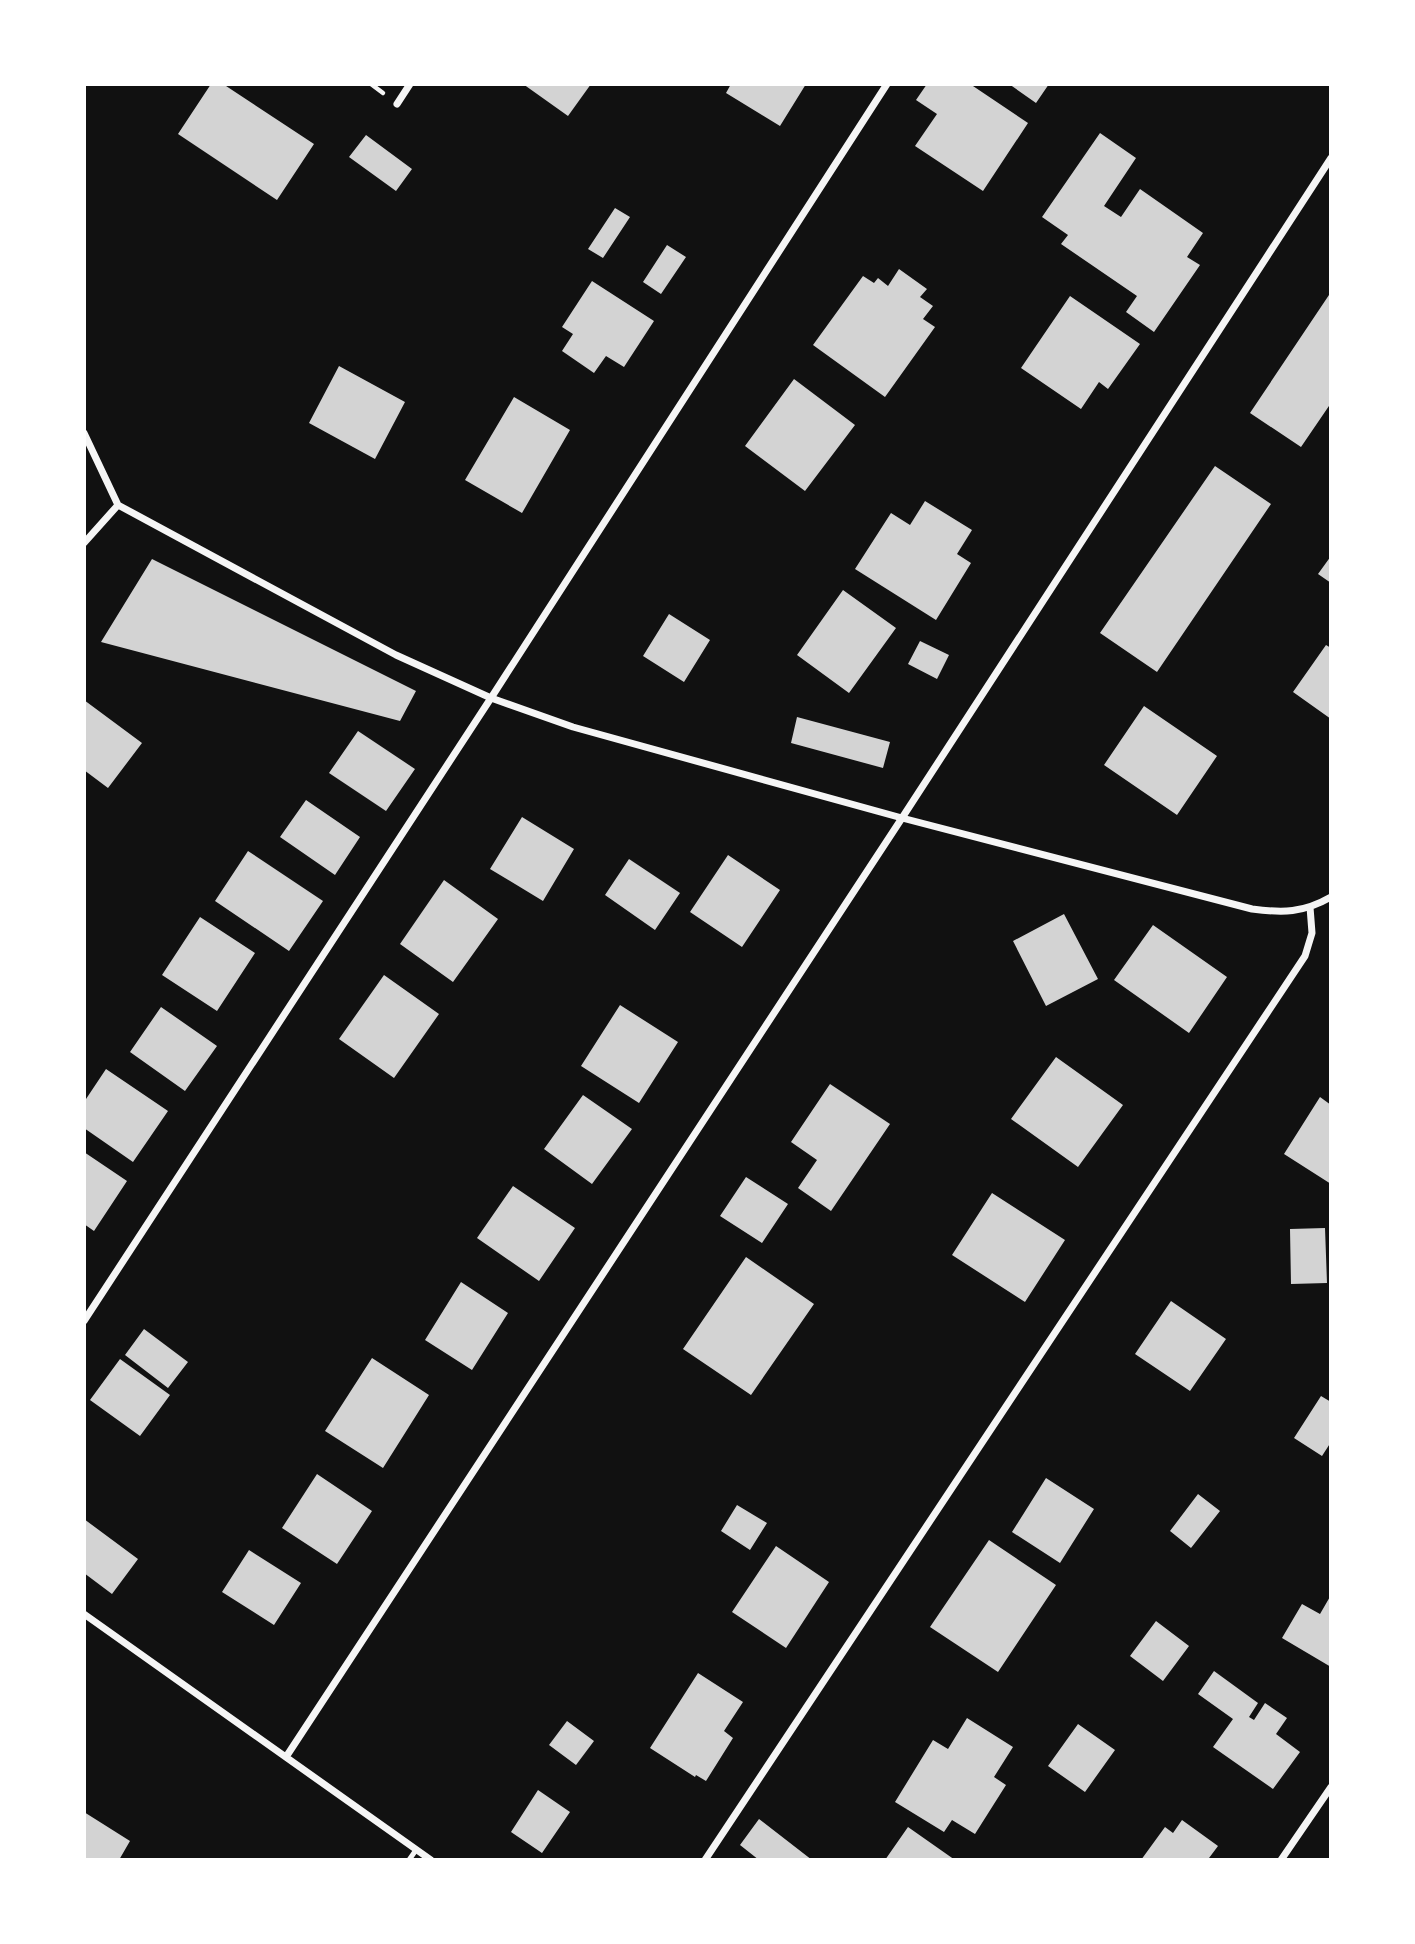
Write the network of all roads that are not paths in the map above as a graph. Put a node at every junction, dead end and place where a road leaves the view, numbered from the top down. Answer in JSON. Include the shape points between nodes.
{"nodes":[{"id":1,"x":410,"y":84,"type":"edge"},
{"id":2,"x":887,"y":84,"type":"edge"},
{"id":3,"x":397,"y":104,"type":"dead end"},
{"id":4,"x":1331,"y":158,"type":"edge"},
{"id":5,"x":84,"y":433,"type":"edge"},
{"id":6,"x":118,"y":505,"type":"junction"},
{"id":7,"x":84,"y":543,"type":"edge"},
{"id":8,"x":491,"y":698,"type":"junction"},
{"id":9,"x":902,"y":818,"type":"junction"},
{"id":10,"x":1331,"y":897,"type":"edge"},
{"id":11,"x":1310,"y":907,"type":"junction"},
{"id":12,"x":84,"y":1321,"type":"edge"},
{"id":13,"x":84,"y":1614,"type":"edge"},
{"id":14,"x":286,"y":1757,"type":"junction"},
{"id":15,"x":1331,"y":1787,"type":"edge"},
{"id":16,"x":416,"y":1850,"type":"junction"},
{"id":17,"x":410,"y":1860,"type":"edge"},
{"id":18,"x":431,"y":1860,"type":"edge"},
{"id":19,"x":705,"y":1860,"type":"edge"},
{"id":20,"x":1281,"y":1860,"type":"edge"}],
"edges":[{"from":1,"to":3,"type":"street"},
{"from":2,"to":8,"type":"street"},
{"from":4,"to":9,"type":"street"},
{"from":5,"to":6,"type":"street"},
{"from":6,"to":7,"type":"street"},
{"from":6,"to":8,"type":"street","via":[[396,655]]},
{"from":8,"to":9,"type":"street","via":[[573,727]]},
{"from":8,"to":12,"type":"street"},
{"from":9,"to":11,"type":"street","via":[[1252,909],[1284,913]]},
{"from":9,"to":14,"type":"street"},
{"from":10,"to":11,"type":"street"},
{"from":11,"to":19,"type":"street","via":[[1312,933],[1305,956]]},
{"from":13,"to":14,"type":"street"},
{"from":14,"to":16,"type":"street"},
{"from":15,"to":20,"type":"street"},
{"from":16,"to":17,"type":"lane"},
{"from":16,"to":18,"type":"street"}]}
